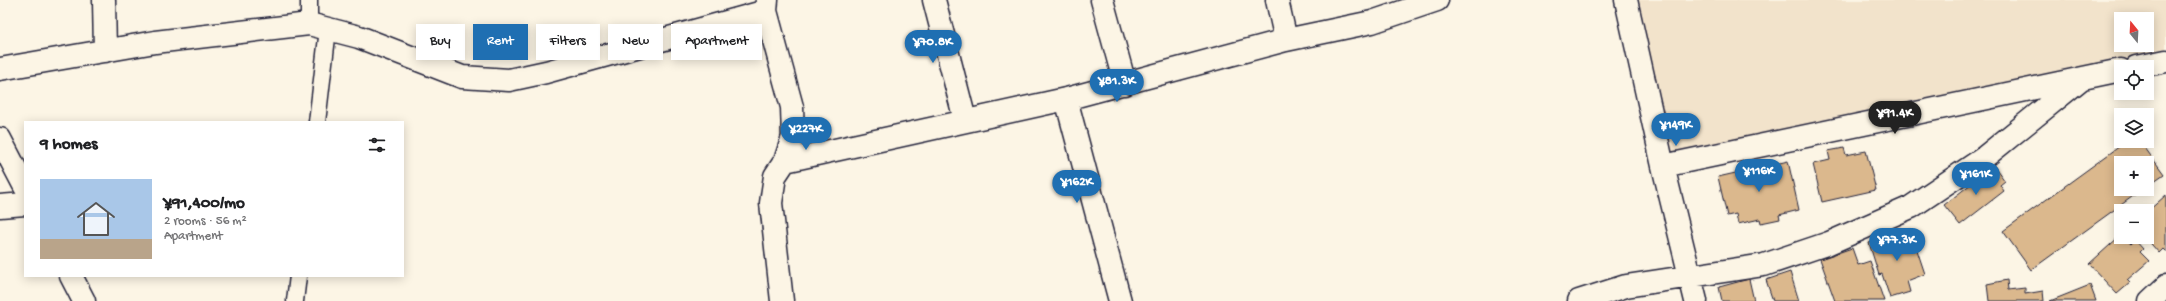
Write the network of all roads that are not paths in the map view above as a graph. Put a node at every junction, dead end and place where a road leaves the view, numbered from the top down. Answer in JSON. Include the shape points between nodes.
{"nodes":[{"id":1,"x":104,"y":0,"type":"edge"},
{"id":2,"x":309,"y":0,"type":"edge"},
{"id":3,"x":934,"y":0,"type":"edge"},
{"id":4,"x":1102,"y":0,"type":"edge"},
{"id":5,"x":1277,"y":0,"type":"edge"},
{"id":6,"x":1437,"y":0,"type":"edge"},
{"id":7,"x":1626,"y":0,"type":"edge"},
{"id":8,"x":767,"y":5,"type":"edge"},
{"id":9,"x":319,"y":26,"type":"junction"},
{"id":10,"x":1286,"y":40,"type":"junction"},
{"id":11,"x":105,"y":51,"type":"junction"},
{"id":12,"x":2166,"y":61,"type":"edge"},
{"id":13,"x":2154,"y":63,"type":"edge"},
{"id":14,"x":0,"y":69,"type":"edge"},
{"id":15,"x":2114,"y":72,"type":"edge"},
{"id":16,"x":2081,"y":79,"type":"junction"},
{"id":17,"x":1125,"y":84,"type":"junction"},
{"id":18,"x":1066,"y":99,"type":"junction"},
{"id":19,"x":965,"y":120,"type":"junction"},
{"id":20,"x":317,"y":121,"type":"edge"},
{"id":21,"x":0,"y":139,"type":"edge"},
{"id":22,"x":785,"y":161,"type":"junction"},
{"id":23,"x":1663,"y":166,"type":"junction"},
{"id":24,"x":24,"y":185,"type":"edge"},
{"id":25,"x":24,"y":204,"type":"edge"},
{"id":26,"x":0,"y":206,"type":"edge"},
{"id":27,"x":1690,"y":276,"type":"junction"},
{"id":28,"x":72,"y":277,"type":"edge"},
{"id":29,"x":298,"y":277,"type":"edge"},
{"id":30,"x":2166,"y":286,"type":"edge"},
{"id":31,"x":84,"y":301,"type":"edge"},
{"id":32,"x":295,"y":301,"type":"edge"},
{"id":33,"x":782,"y":301,"type":"edge"},
{"id":34,"x":1120,"y":301,"type":"edge"},
{"id":35,"x":1579,"y":301,"type":"edge"},
{"id":36,"x":1696,"y":301,"type":"edge"},
{"id":37,"x":2150,"y":301,"type":"edge"}],
"edges":[{"from":1,"to":11,"type":"street"},
{"from":2,"to":9,"type":"lane"},
{"from":3,"to":19,"type":"street"},
{"from":4,"to":17,"type":"street"},
{"from":5,"to":10,"type":"street"},
{"from":6,"to":10,"type":"street","via":[[1372,22]]},
{"from":7,"to":23,"type":"street"},
{"from":8,"to":9,"type":"street","via":[[546,72],[509,80],[462,77],[359,37]]},
{"from":8,"to":22,"type":"street","via":[[792,107],[793,137]]},
{"from":9,"to":11,"type":"street","via":[[155,42]]},
{"from":9,"to":20,"type":"lane"},
{"from":10,"to":17,"type":"street"},
{"from":11,"to":14,"type":"street"},
{"from":12,"to":13,"type":"street"},
{"from":15,"to":16,"type":"street"},
{"from":16,"to":23,"type":"street"},
{"from":16,"to":27,"type":"street","via":[[1981,160],[1910,208],[1829,243],[1764,265]]},
{"from":17,"to":18,"type":"street"},
{"from":18,"to":19,"type":"street"},
{"from":18,"to":34,"type":"street"},
{"from":19,"to":22,"type":"street"},
{"from":21,"to":24,"type":"street"},
{"from":22,"to":33,"type":"street","via":[[775,176],[771,203]]},
{"from":23,"to":27,"type":"street"},
{"from":25,"to":26,"type":"street"},
{"from":27,"to":35,"type":"street","via":[[1626,286]]},
{"from":27,"to":36,"type":"street"},
{"from":28,"to":31,"type":"street"},
{"from":29,"to":32,"type":"lane"},
{"from":30,"to":37,"type":"street"}]}
